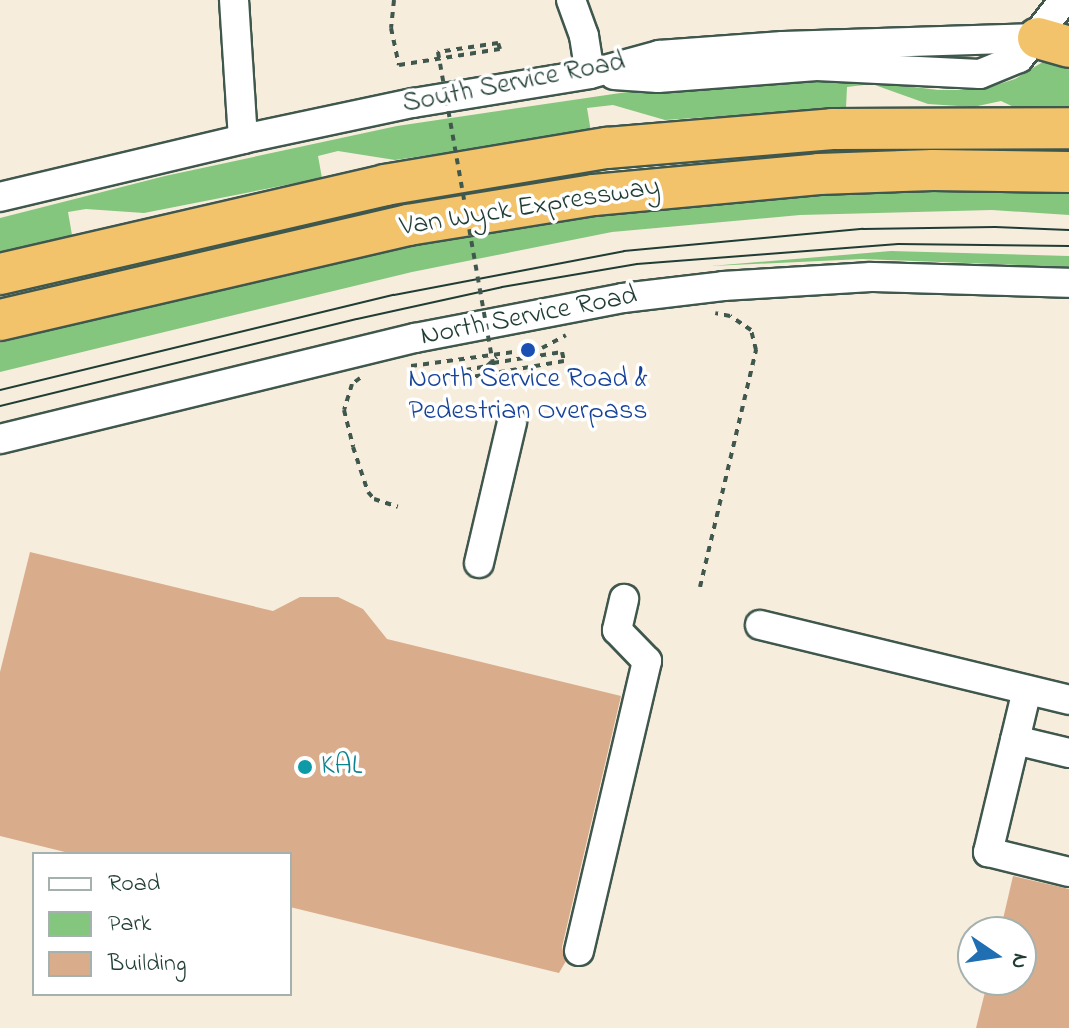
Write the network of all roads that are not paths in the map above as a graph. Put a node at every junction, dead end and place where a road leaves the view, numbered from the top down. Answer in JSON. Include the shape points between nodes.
{"nodes":[{"id":1,"x":234,"y":0,"type":"edge"},
{"id":2,"x":571,"y":0,"type":"edge"},
{"id":3,"x":1064,"y":0,"type":"edge"},
{"id":4,"x":1053,"y":42,"type":"edge"},
{"id":5,"x":590,"y":74,"type":"junction"},
{"id":6,"x":1069,"y":128,"type":"edge"},
{"id":7,"x":243,"y":139,"type":"junction"},
{"id":8,"x":1069,"y":172,"type":"edge"},
{"id":9,"x":0,"y":197,"type":"edge"},
{"id":10,"x":0,"y":274,"type":"edge"},
{"id":11,"x":1069,"y":283,"type":"edge"},
{"id":12,"x":0,"y":320,"type":"edge"},
{"id":13,"x":512,"y":422,"type":"dead end"},
{"id":14,"x":0,"y":439,"type":"edge"},
{"id":15,"x":479,"y":563,"type":"dead end"},
{"id":16,"x":624,"y":599,"type":"dead end"},
{"id":17,"x":760,"y":625,"type":"dead end"},
{"id":18,"x":1027,"y":690,"type":"junction"},
{"id":19,"x":1069,"y":700,"type":"edge"},
{"id":20,"x":1015,"y":740,"type":"junction"},
{"id":21,"x":1069,"y":753,"type":"edge"},
{"id":22,"x":1069,"y":872,"type":"edge"},
{"id":23,"x":579,"y":951,"type":"dead end"}],
"edges":[{"from":1,"to":7,"type":"street"},
{"from":2,"to":5,"type":"street"},
{"from":3,"to":4,"type":"street"},
{"from":4,"to":5,"type":"street","name":"South Service Road","via":[[695,51]]},
{"from":5,"to":7,"type":"street","name":"South Service Road","via":[[413,103]]},
{"from":6,"to":10,"type":"highway","name":"Van Wyck Expressway","via":[[832,129],[607,148],[309,201]]},
{"from":7,"to":9,"type":"street","name":"South Service Road"},
{"from":8,"to":12,"type":"highway","name":"Van Wyck Expressway","via":[[794,175],[594,195],[378,232]]},
{"from":11,"to":14,"type":"street","name":"North Service Road","via":[[857,278],[623,298],[415,338]]},
{"from":13,"to":15,"type":"street"},
{"from":16,"to":23,"type":"street","via":[[617,630],[647,661]]},
{"from":17,"to":18,"type":"street"},
{"from":18,"to":19,"type":"street"},
{"from":18,"to":20,"type":"street"},
{"from":20,"to":21,"type":"street"},
{"from":20,"to":22,"type":"street","via":[[988,852]]}]}
